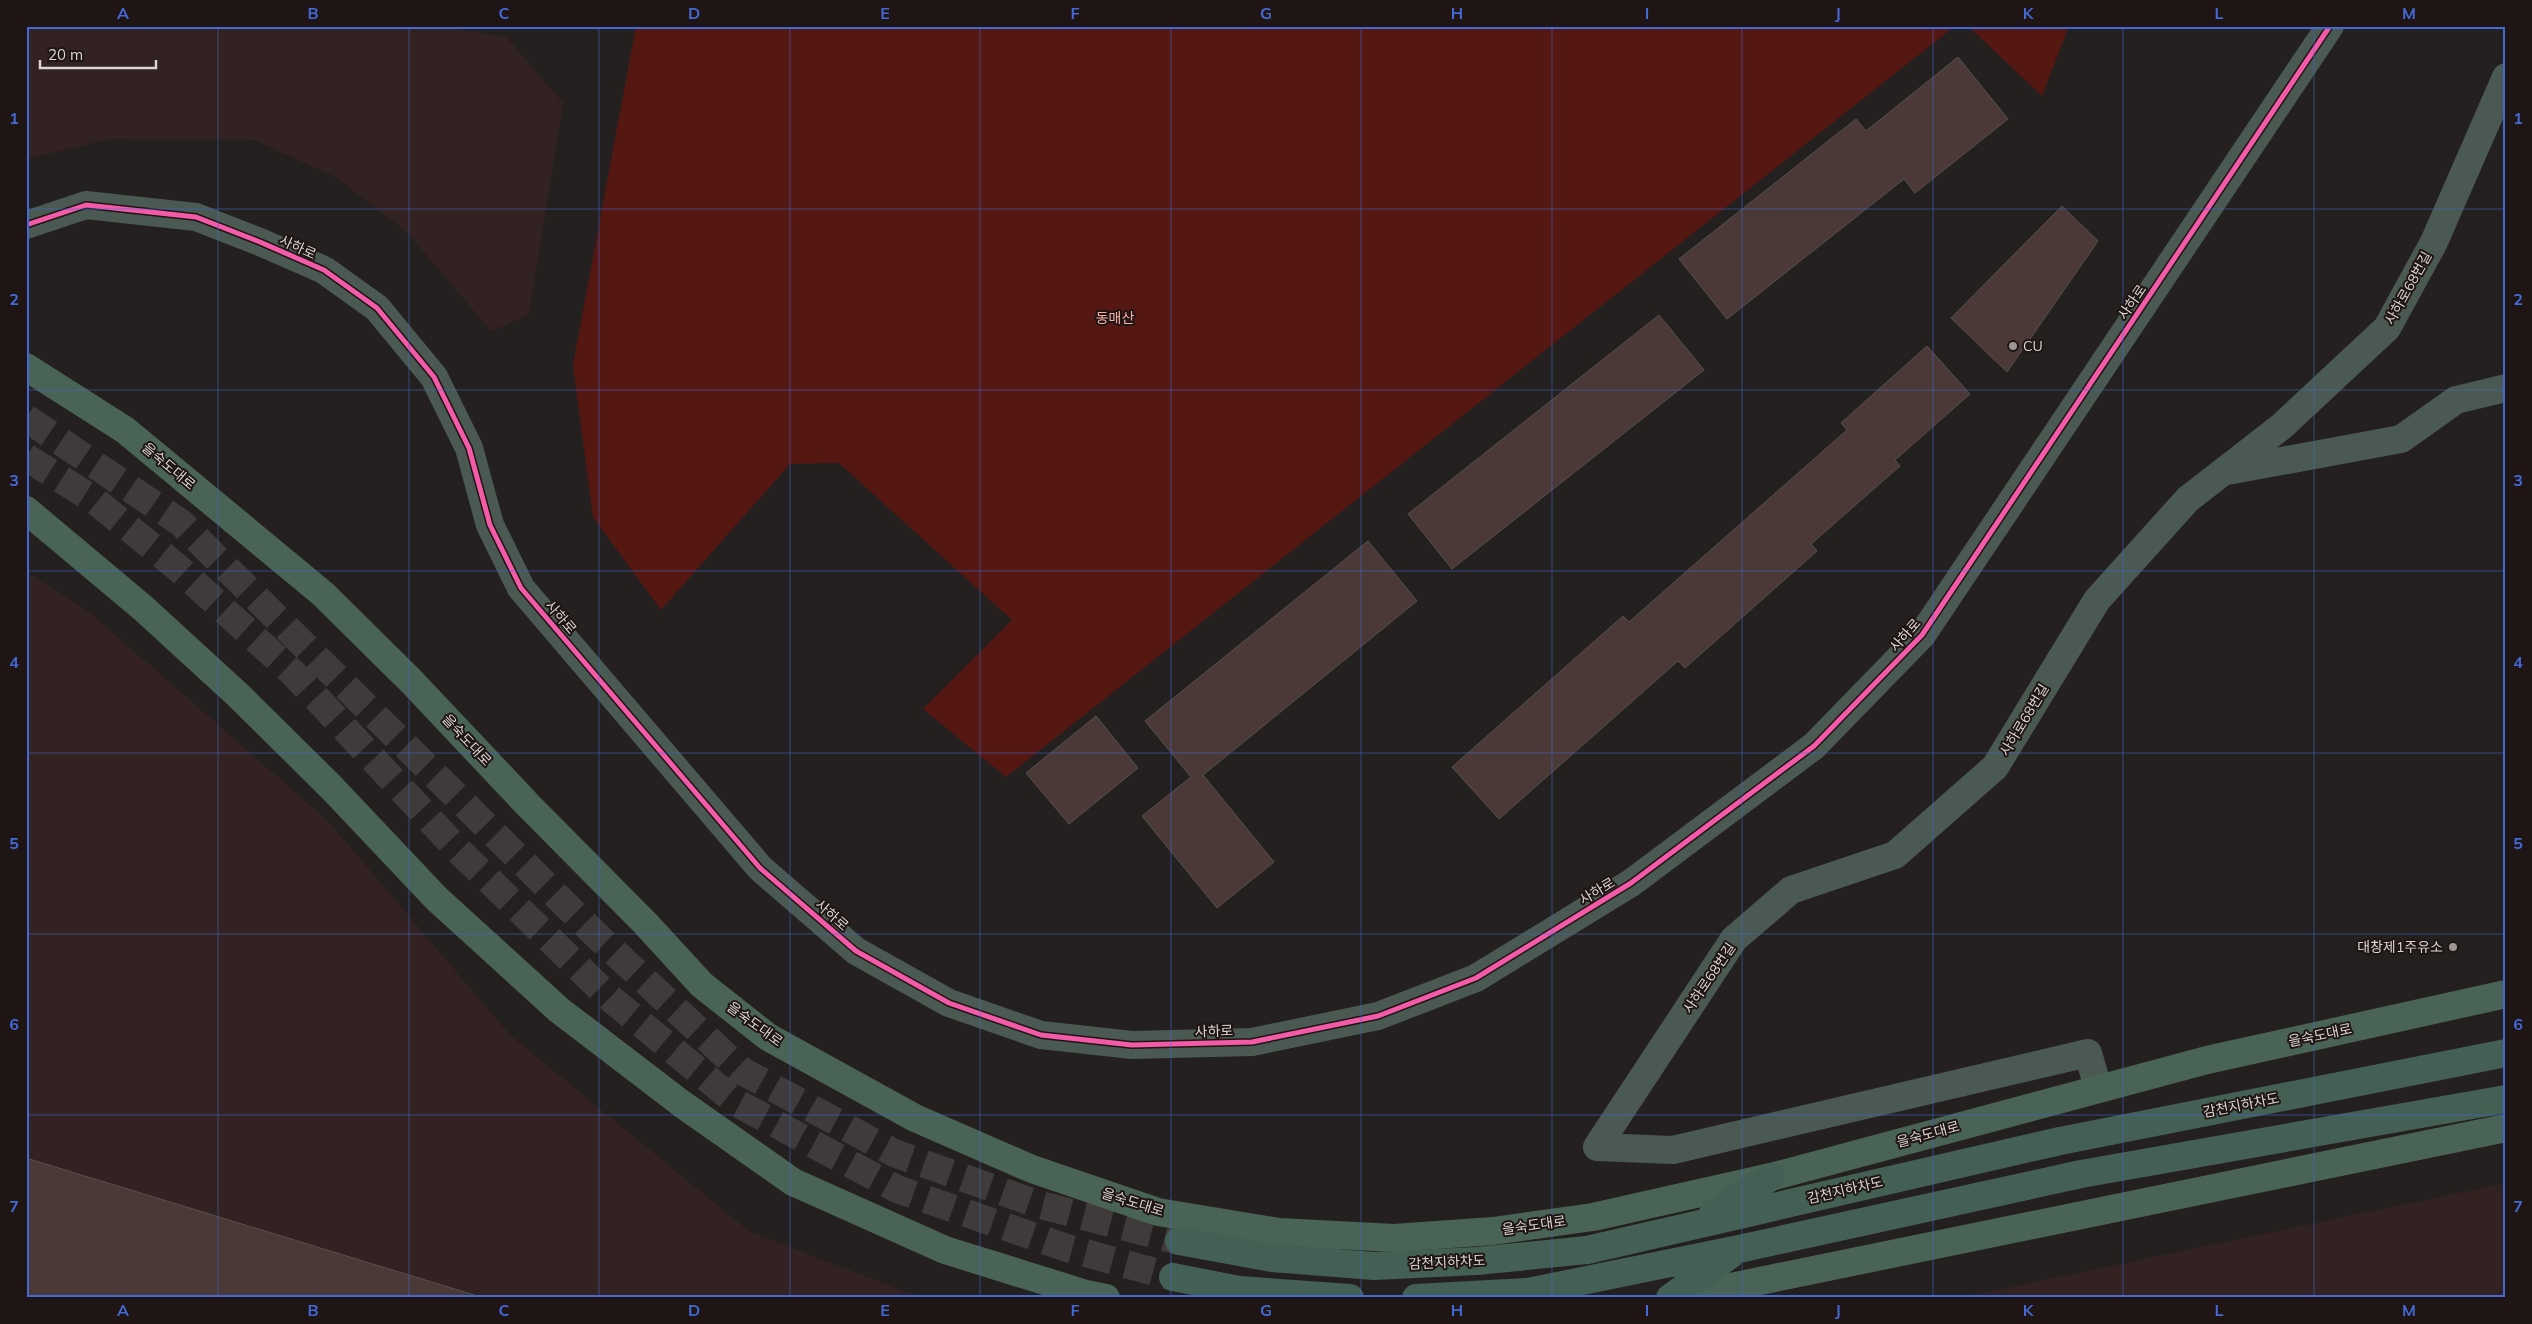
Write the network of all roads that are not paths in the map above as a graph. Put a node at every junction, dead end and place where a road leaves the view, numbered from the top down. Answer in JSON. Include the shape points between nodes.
{"nodes":[{"id":1,"x":2330,"y":26,"type":"edge"},
{"id":2,"x":2506,"y":78,"type":"edge"},
{"id":3,"x":26,"y":225,"type":"edge"},
{"id":4,"x":26,"y":367,"type":"edge"},
{"id":5,"x":2506,"y":388,"type":"edge"},
{"id":6,"x":2224,"y":472,"type":"junction"},
{"id":7,"x":26,"y":510,"type":"edge"},
{"id":8,"x":2506,"y":994,"type":"edge"},
{"id":9,"x":2506,"y":1053,"type":"edge"},
{"id":10,"x":2098,"y":1088,"type":"junction"},
{"id":11,"x":2506,"y":1099,"type":"edge"},
{"id":12,"x":2506,"y":1128,"type":"edge"},
{"id":13,"x":1771,"y":1177,"type":"junction"},
{"id":14,"x":1692,"y":1226,"type":"junction"},
{"id":15,"x":1179,"y":1242,"type":"tunnel mouth"},
{"id":16,"x":1739,"y":1249,"type":"junction"},
{"id":17,"x":1172,"y":1277,"type":"tunnel mouth"},
{"id":18,"x":1106,"y":1298,"type":"edge"},
{"id":19,"x":1350,"y":1298,"type":"edge"},
{"id":20,"x":1416,"y":1298,"type":"edge"},
{"id":21,"x":1670,"y":1298,"type":"edge"},
{"id":22,"x":1677,"y":1298,"type":"edge"}],
"edges":[{"from":1,"to":3,"type":"street","name":"사하로","via":[[1922,635],[1814,746],[1631,883],[1476,978],[1378,1016],[1252,1042],[1132,1045],[1041,1035],[949,1003],[856,951],[760,868],[521,588],[490,525],[469,448],[434,377],[377,308],[324,270],[196,217],[86,205]]},
{"from":2,"to":6,"type":"street","name":"사하로68번길","via":[[2434,242],[2387,328],[2282,426]]},
{"from":4,"to":13,"type":"main road","name":"을숙도대로","via":[[126,430],[323,594],[412,682],[702,985],[768,1037],[915,1118],[1032,1169],[1158,1212],[1279,1232],[1394,1238],[1493,1231],[1593,1217]]},
{"from":5,"to":6,"type":"street","name":"사하로68번길","via":[[2456,400],[2401,439]]},
{"from":6,"to":10,"type":"street","name":"사하로68번길","via":[[2188,499],[2097,600],[1995,768],[1895,855],[1791,890],[1734,939],[1597,1147],[1673,1150],[2088,1053]]},
{"from":7,"to":18,"type":"main road","via":[[144,608],[239,696],[437,899],[545,997],[682,1104],[793,1182],[945,1250]]},
{"from":8,"to":10,"type":"main road","name":"을숙도대로","via":[[2207,1060]]},
{"from":9,"to":14,"type":"highway","name":"감천지하차도","via":[[2060,1141]]},
{"from":10,"to":13,"type":"main road","name":"을숙도대로"},
{"from":11,"to":16,"type":"highway","via":[[2082,1174]]},
{"from":12,"to":22,"type":"main road"},
{"from":13,"to":14,"type":"highway"},
{"from":14,"to":15,"type":"highway","name":"감천지하차도","via":[[1587,1250],[1476,1261],[1374,1266],[1272,1258]]},
{"from":16,"to":20,"type":"highway","via":[[1528,1292]]},
{"from":16,"to":21,"type":"highway"},
{"from":17,"to":19,"type":"highway","via":[[1240,1290]]}]}
